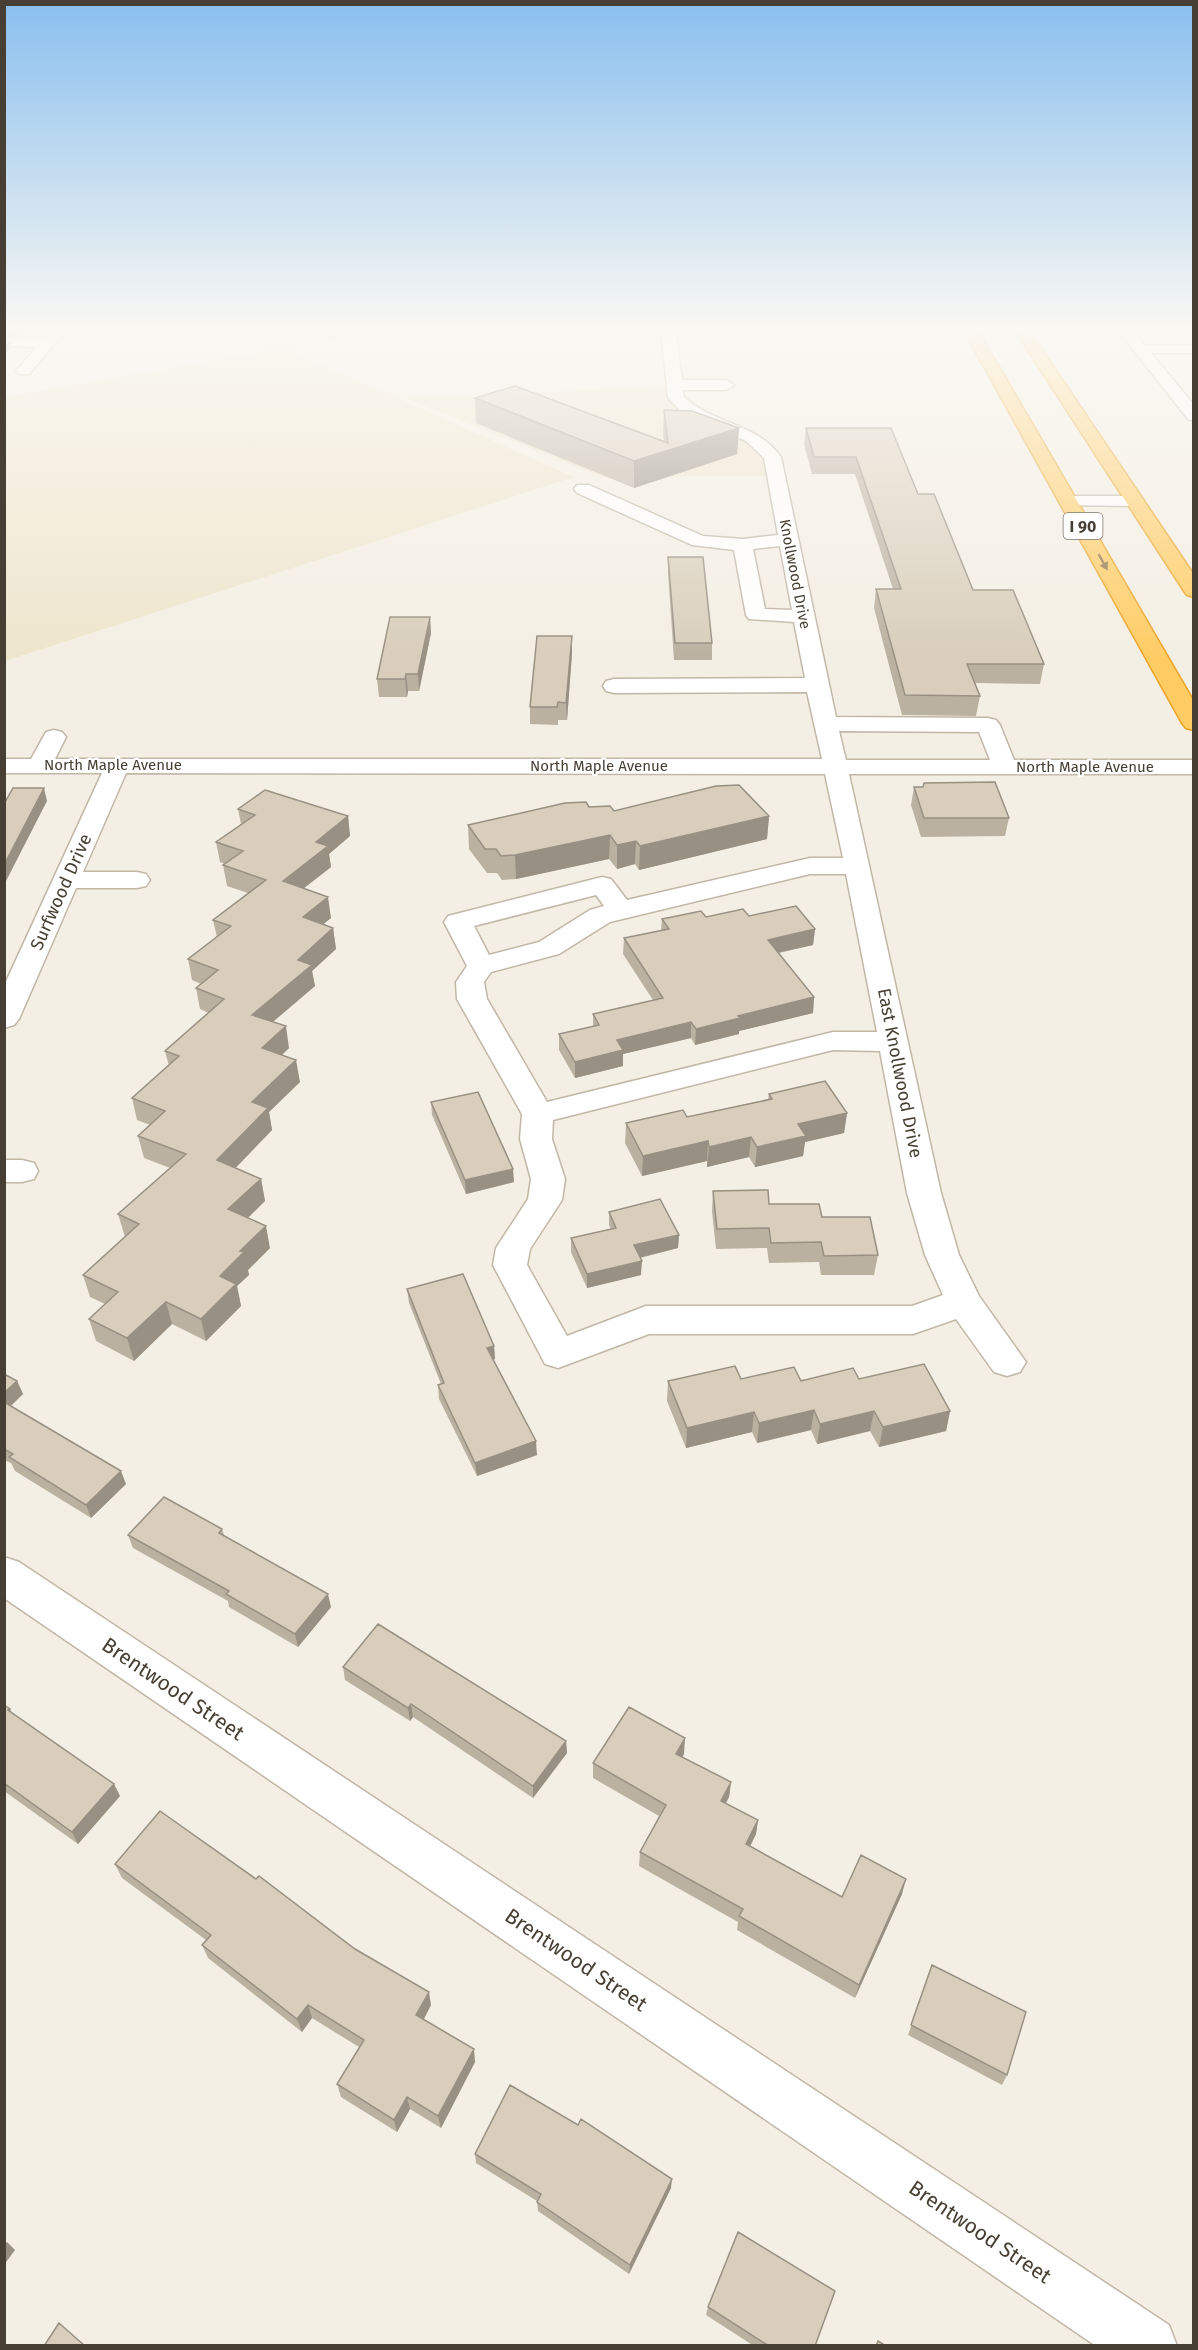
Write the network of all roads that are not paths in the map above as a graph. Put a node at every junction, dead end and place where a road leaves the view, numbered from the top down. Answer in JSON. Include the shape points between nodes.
{"nodes":[{"id":1,"x":752,"y":439,"type":"edge"},
{"id":2,"x":1033,"y":439,"type":"edge"},
{"id":3,"x":1094,"y":439,"type":"edge"},
{"id":4,"x":583,"y":489,"type":"dead end"},
{"id":5,"x":1069,"y":501,"type":"junction"},
{"id":6,"x":1135,"y":501,"type":"junction"},
{"id":7,"x":788,"y":539,"type":"junction"},
{"id":8,"x":743,"y":545,"type":"junction"},
{"id":9,"x":1194,"y":591,"type":"edge"},
{"id":10,"x":803,"y":616,"type":"junction"},
{"id":11,"x":614,"y":686,"type":"dead end"},
{"id":12,"x":817,"y":686,"type":"junction"},
{"id":13,"x":1194,"y":723,"type":"edge"},
{"id":14,"x":825,"y":724,"type":"junction"},
{"id":15,"x":54,"y":737,"type":"dead end"},
{"id":16,"x":4,"y":765,"type":"edge"},
{"id":17,"x":118,"y":765,"type":"junction"},
{"id":18,"x":39,"y":766,"type":"junction"},
{"id":19,"x":835,"y":766,"type":"junction"},
{"id":20,"x":1005,"y":767,"type":"junction"},
{"id":21,"x":1194,"y":767,"type":"edge"},
{"id":22,"x":858,"y":866,"type":"junction"},
{"id":23,"x":67,"y":880,"type":"junction"},
{"id":24,"x":137,"y":880,"type":"dead end"},
{"id":25,"x":620,"y":910,"type":"junction"},
{"id":26,"x":481,"y":966,"type":"junction"},
{"id":27,"x":4,"y":1018,"type":"edge"},
{"id":28,"x":894,"y":1042,"type":"junction"},
{"id":29,"x":538,"y":1114,"type":"junction"},
{"id":30,"x":964,"y":1302,"type":"junction"},
{"id":31,"x":1007,"y":1362,"type":"dead end"},
{"id":32,"x":4,"y":1575,"type":"edge"},
{"id":33,"x":1148,"y":2346,"type":"edge"}],
"edges":[{"from":1,"to":7,"type":"street","name":"Knollwood Drive","via":[[765,445],[772,457]]},
{"from":2,"to":5,"type":"highway","number":"I 90"},
{"from":3,"to":6,"type":"highway"},
{"from":4,"to":8,"type":"street","via":[[699,541]]},
{"from":5,"to":6,"type":"street"},
{"from":5,"to":13,"type":"highway","number":"I 90","one_way":true},
{"from":6,"to":9,"type":"highway"},
{"from":7,"to":8,"type":"street"},
{"from":7,"to":10,"type":"street","name":"Knollwood Drive"},
{"from":8,"to":10,"type":"street","via":[[756,615]]},
{"from":10,"to":12,"type":"street","name":"Knollwood Drive"},
{"from":11,"to":12,"type":"street"},
{"from":12,"to":14,"type":"street","name":"Knollwood Drive"},
{"from":14,"to":19,"type":"street","name":"Knollwood Drive"},
{"from":14,"to":20,"type":"street","via":[[870,725],[892,741],[936,741],[952,725],[988,725]]},
{"from":15,"to":18,"type":"street"},
{"from":16,"to":18,"type":"street","name":"North Maple Avenue"},
{"from":17,"to":18,"type":"street","name":"North Maple Avenue"},
{"from":17,"to":19,"type":"street","name":"North Maple Avenue"},
{"from":17,"to":23,"type":"street","name":"Surfwood Drive"},
{"from":19,"to":20,"type":"street","name":"North Maple Avenue"},
{"from":19,"to":22,"type":"street","name":"East Knollwood Drive"},
{"from":20,"to":21,"type":"street","name":"North Maple Avenue"},
{"from":22,"to":25,"type":"street","via":[[810,866]]},
{"from":22,"to":28,"type":"street","name":"East Knollwood Drive"},
{"from":23,"to":24,"type":"street"},
{"from":23,"to":27,"type":"street","name":"Surfwood Drive"},
{"from":25,"to":26,"type":"street","via":[[600,916],[549,948]]},
{"from":25,"to":26,"type":"street","via":[[602,885],[458,922]]},
{"from":26,"to":29,"type":"street","via":[[470,982],[472,999]]},
{"from":28,"to":29,"type":"street","via":[[833,1041]]},
{"from":28,"to":30,"type":"street","name":"East Knollwood Drive","via":[[924,1193],[942,1255]]},
{"from":29,"to":30,"type":"street","via":[[536,1139],[548,1179],[545,1200],[513,1248],[510,1265],[558,1354],[646,1320],[913,1320]]},
{"from":30,"to":31,"type":"street","name":"East Knollwood Drive"},
{"from":32,"to":33,"type":"street","name":"Brentwood Street"}]}
